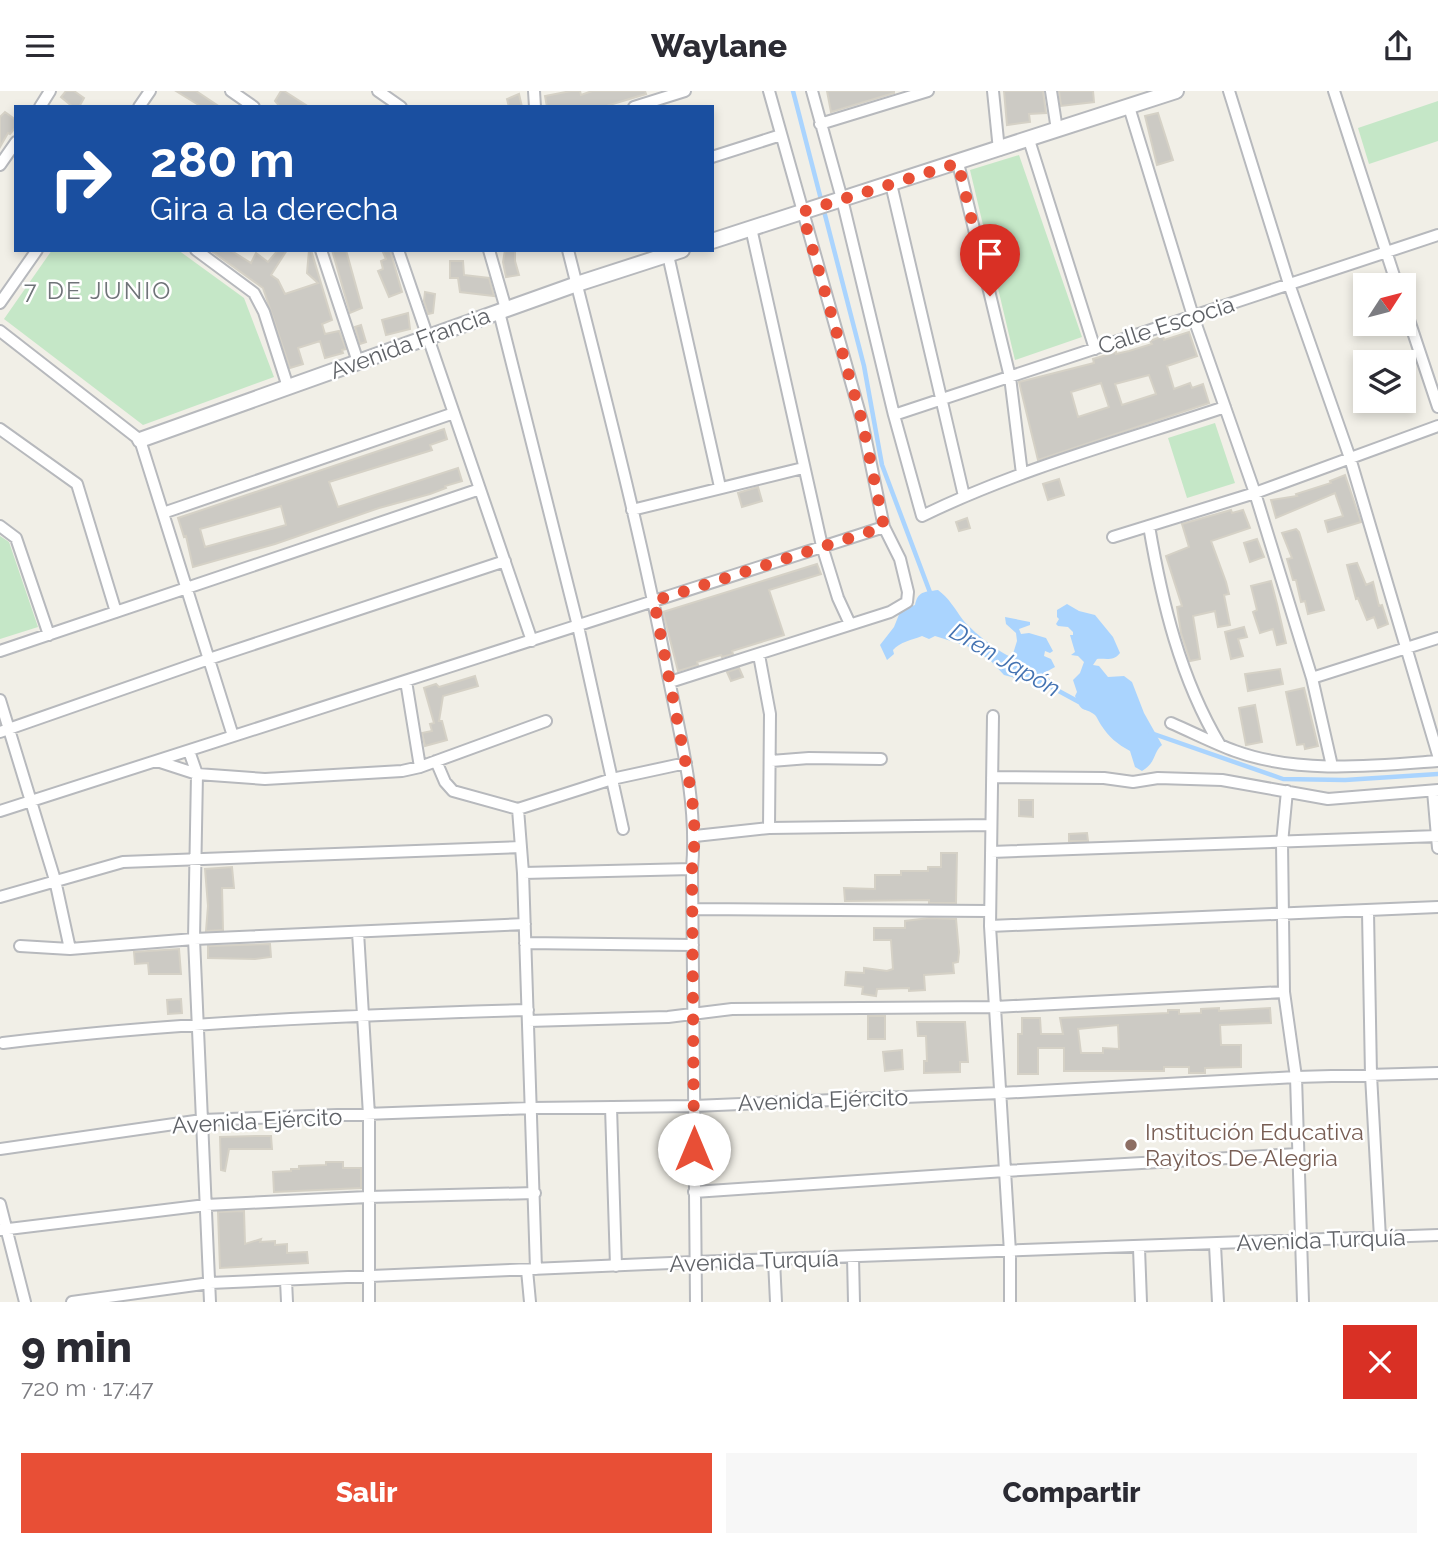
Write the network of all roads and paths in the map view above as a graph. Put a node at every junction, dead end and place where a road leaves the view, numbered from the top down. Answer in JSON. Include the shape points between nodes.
{"nodes":[{"id":1,"x":231,"y":91,"type":"edge"},
{"id":2,"x":378,"y":91,"type":"edge"},
{"id":3,"x":685,"y":91,"type":"edge"},
{"id":4,"x":769,"y":91,"type":"edge"},
{"id":5,"x":812,"y":91,"type":"edge"},
{"id":6,"x":928,"y":91,"type":"edge"},
{"id":7,"x":993,"y":91,"type":"edge"},
{"id":8,"x":1051,"y":91,"type":"edge"},
{"id":9,"x":1176,"y":91,"type":"edge"},
{"id":10,"x":1229,"y":91,"type":"edge"},
{"id":11,"x":1334,"y":91,"type":"edge"},
{"id":12,"x":1149,"y":95,"type":"edge"},
{"id":13,"x":251,"y":105,"type":"edge"},
{"id":14,"x":398,"y":105,"type":"edge"},
{"id":15,"x":640,"y":105,"type":"edge"},
{"id":16,"x":1129,"y":107,"type":"junction"},
{"id":17,"x":820,"y":124,"type":"junction"},
{"id":18,"x":1057,"y":131,"type":"junction"},
{"id":19,"x":781,"y":135,"type":"junction"},
{"id":20,"x":1029,"y":140,"type":"junction"},
{"id":21,"x":14,"y":145,"type":"edge"},
{"id":22,"x":999,"y":149,"type":"junction"},
{"id":23,"x":714,"y":156,"type":"edge"},
{"id":24,"x":958,"y":163,"type":"junction"},
{"id":25,"x":0,"y":165,"type":"edge"},
{"id":26,"x":891,"y":184,"type":"junction"},
{"id":27,"x":839,"y":200,"type":"junction"},
{"id":28,"x":807,"y":211,"type":"junction"},
{"id":29,"x":751,"y":229,"type":"junction"},
{"id":30,"x":1438,"y":235,"type":"edge"},
{"id":31,"x":714,"y":240,"type":"edge"},
{"id":32,"x":36,"y":252,"type":"edge"},
{"id":33,"x":199,"y":252,"type":"edge"},
{"id":34,"x":322,"y":252,"type":"edge"},
{"id":35,"x":399,"y":252,"type":"edge"},
{"id":36,"x":489,"y":252,"type":"edge"},
{"id":37,"x":569,"y":252,"type":"edge"},
{"id":38,"x":675,"y":252,"type":"edge"},
{"id":39,"x":1386,"y":253,"type":"junction"},
{"id":40,"x":1393,"y":273,"type":"edge"},
{"id":41,"x":577,"y":284,"type":"junction"},
{"id":42,"x":1289,"y":285,"type":"junction"},
{"id":43,"x":0,"y":303,"type":"edge"},
{"id":44,"x":503,"y":310,"type":"junction"},
{"id":45,"x":1193,"y":316,"type":"junction"},
{"id":46,"x":0,"y":331,"type":"edge"},
{"id":47,"x":1414,"y":336,"type":"edge"},
{"id":48,"x":428,"y":337,"type":"junction"},
{"id":49,"x":1095,"y":349,"type":"junction"},
{"id":50,"x":358,"y":362,"type":"junction"},
{"id":51,"x":1010,"y":377,"type":"junction"},
{"id":52,"x":288,"y":387,"type":"junction"},
{"id":53,"x":940,"y":400,"type":"junction"},
{"id":54,"x":1225,"y":407,"type":"junction"},
{"id":55,"x":1438,"y":407,"type":"edge"},
{"id":56,"x":454,"y":413,"type":"junction"},
{"id":57,"x":894,"y":415,"type":"junction"},
{"id":58,"x":1438,"y":426,"type":"edge"},
{"id":59,"x":0,"y":429,"type":"edge"},
{"id":60,"x":140,"y":440,"type":"junction"},
{"id":61,"x":1350,"y":458,"type":"junction"},
{"id":62,"x":803,"y":468,"type":"junction"},
{"id":63,"x":1022,"y":474,"type":"junction"},
{"id":64,"x":720,"y":488,"type":"junction"},
{"id":65,"x":480,"y":489,"type":"junction"},
{"id":66,"x":1255,"y":493,"type":"junction"},
{"id":67,"x":964,"y":495,"type":"junction"},
{"id":68,"x":632,"y":510,"type":"junction"},
{"id":69,"x":163,"y":513,"type":"junction"},
{"id":70,"x":0,"y":526,"type":"edge"},
{"id":71,"x":1149,"y":526,"type":"junction"},
{"id":72,"x":884,"y":527,"type":"junction"},
{"id":73,"x":1113,"y":537,"type":"dead end"},
{"id":74,"x":822,"y":546,"type":"junction"},
{"id":75,"x":505,"y":561,"type":"junction"},
{"id":76,"x":186,"y":588,"type":"junction"},
{"id":77,"x":654,"y":601,"type":"junction"},
{"id":78,"x":116,"y":612,"type":"junction"},
{"id":79,"x":850,"y":624,"type":"junction"},
{"id":80,"x":578,"y":626,"type":"junction"},
{"id":81,"x":49,"y":635,"type":"junction"},
{"id":82,"x":1438,"y":638,"type":"edge"},
{"id":83,"x":532,"y":641,"type":"junction"},
{"id":84,"x":1406,"y":648,"type":"junction"},
{"id":85,"x":0,"y":651,"type":"edge"},
{"id":86,"x":759,"y":655,"type":"junction"},
{"id":87,"x":209,"y":659,"type":"junction"},
{"id":88,"x":1312,"y":678,"type":"junction"},
{"id":89,"x":406,"y":681,"type":"junction"},
{"id":90,"x":670,"y":682,"type":"junction"},
{"id":91,"x":0,"y":700,"type":"edge"},
{"id":92,"x":993,"y":716,"type":"dead end"},
{"id":93,"x":546,"y":721,"type":"dead end"},
{"id":94,"x":1171,"y":723,"type":"dead end"},
{"id":95,"x":5,"y":730,"type":"edge"},
{"id":96,"x":233,"y":737,"type":"junction"},
{"id":97,"x":1220,"y":745,"type":"junction"},
{"id":98,"x":189,"y":751,"type":"junction"},
{"id":99,"x":1438,"y":755,"type":"edge"},
{"id":100,"x":881,"y":759,"type":"dead end"},
{"id":101,"x":156,"y":761,"type":"junction"},
{"id":102,"x":436,"y":761,"type":"junction"},
{"id":103,"x":771,"y":761,"type":"junction"},
{"id":104,"x":1438,"y":761,"type":"edge"},
{"id":105,"x":686,"y":763,"type":"junction"},
{"id":106,"x":1332,"y":766,"type":"junction"},
{"id":107,"x":420,"y":767,"type":"junction"},
{"id":108,"x":197,"y":773,"type":"junction"},
{"id":109,"x":992,"y":777,"type":"junction"},
{"id":110,"x":612,"y":779,"type":"junction"},
{"id":111,"x":1287,"y":791,"type":"junction"},
{"id":112,"x":1435,"y":791,"type":"edge"},
{"id":113,"x":32,"y":801,"type":"junction"},
{"id":114,"x":518,"y":809,"type":"junction"},
{"id":115,"x":0,"y":811,"type":"edge"},
{"id":116,"x":991,"y":825,"type":"junction"},
{"id":117,"x":769,"y":828,"type":"junction"},
{"id":118,"x":623,"y":829,"type":"dead end"},
{"id":119,"x":695,"y":836,"type":"junction"},
{"id":120,"x":1437,"y":836,"type":"edge"},
{"id":121,"x":1282,"y":843,"type":"junction"},
{"id":122,"x":521,"y":847,"type":"junction"},
{"id":123,"x":1438,"y":848,"type":"edge"},
{"id":124,"x":991,"y":852,"type":"junction"},
{"id":125,"x":196,"y":859,"type":"junction"},
{"id":126,"x":692,"y":869,"type":"junction"},
{"id":127,"x":523,"y":873,"type":"junction"},
{"id":128,"x":55,"y":880,"type":"junction"},
{"id":129,"x":0,"y":897,"type":"edge"},
{"id":130,"x":1438,"y":907,"type":"edge"},
{"id":131,"x":693,"y":909,"type":"junction"},
{"id":132,"x":990,"y":911,"type":"junction"},
{"id":133,"x":1368,"y":912,"type":"junction"},
{"id":134,"x":1282,"y":915,"type":"junction"},
{"id":135,"x":525,"y":924,"type":"junction"},
{"id":136,"x":990,"y":926,"type":"junction"},
{"id":137,"x":358,"y":932,"type":"junction"},
{"id":138,"x":194,"y":939,"type":"junction"},
{"id":139,"x":525,"y":943,"type":"junction"},
{"id":140,"x":693,"y":945,"type":"junction"},
{"id":141,"x":20,"y":946,"type":"dead end"},
{"id":142,"x":70,"y":949,"type":"junction"},
{"id":143,"x":1284,"y":992,"type":"junction"},
{"id":144,"x":995,"y":1007,"type":"junction"},
{"id":145,"x":363,"y":1014,"type":"junction"},
{"id":146,"x":528,"y":1015,"type":"junction"},
{"id":147,"x":694,"y":1015,"type":"junction"},
{"id":148,"x":198,"y":1026,"type":"junction"},
{"id":149,"x":3,"y":1043,"type":"dead end"},
{"id":150,"x":1438,"y":1073,"type":"edge"},
{"id":151,"x":1371,"y":1075,"type":"junction"},
{"id":152,"x":1296,"y":1077,"type":"junction"},
{"id":153,"x":1000,"y":1093,"type":"junction"},
{"id":154,"x":694,"y":1106,"type":"junction"},
{"id":155,"x":611,"y":1107,"type":"junction"},
{"id":156,"x":532,"y":1108,"type":"junction"},
{"id":157,"x":369,"y":1115,"type":"junction"},
{"id":158,"x":202,"y":1120,"type":"junction"},
{"id":159,"x":0,"y":1149,"type":"edge"},
{"id":160,"x":1298,"y":1154,"type":"junction"},
{"id":161,"x":1005,"y":1171,"type":"junction"},
{"id":162,"x":694,"y":1192,"type":"junction"},
{"id":163,"x":535,"y":1193,"type":"junction"},
{"id":164,"x":368,"y":1197,"type":"junction"},
{"id":165,"x":0,"y":1204,"type":"edge"},
{"id":166,"x":206,"y":1205,"type":"junction"},
{"id":167,"x":3,"y":1229,"type":"edge"},
{"id":168,"x":1438,"y":1235,"type":"edge"},
{"id":169,"x":1380,"y":1237,"type":"junction"},
{"id":170,"x":1301,"y":1241,"type":"junction"},
{"id":171,"x":1215,"y":1245,"type":"junction"},
{"id":172,"x":1139,"y":1248,"type":"junction"},
{"id":173,"x":1010,"y":1252,"type":"junction"},
{"id":174,"x":853,"y":1257,"type":"junction"},
{"id":175,"x":774,"y":1260,"type":"junction"},
{"id":176,"x":694,"y":1262,"type":"junction"},
{"id":177,"x":616,"y":1266,"type":"junction"},
{"id":178,"x":531,"y":1269,"type":"junction"},
{"id":179,"x":368,"y":1277,"type":"junction"},
{"id":180,"x":286,"y":1280,"type":"junction"},
{"id":181,"x":210,"y":1283,"type":"junction"},
{"id":182,"x":25,"y":1302,"type":"edge"},
{"id":183,"x":72,"y":1302,"type":"edge"},
{"id":184,"x":210,"y":1302,"type":"edge"},
{"id":185,"x":287,"y":1302,"type":"edge"},
{"id":186,"x":369,"y":1302,"type":"edge"},
{"id":187,"x":530,"y":1302,"type":"edge"},
{"id":188,"x":696,"y":1302,"type":"edge"},
{"id":189,"x":776,"y":1302,"type":"edge"},
{"id":190,"x":854,"y":1302,"type":"edge"},
{"id":191,"x":1010,"y":1302,"type":"edge"},
{"id":192,"x":1141,"y":1302,"type":"edge"},
{"id":193,"x":1218,"y":1302,"type":"edge"},
{"id":194,"x":1303,"y":1302,"type":"edge"}],
"edges":[{"from":1,"to":13,"type":"street"},
{"from":2,"to":14,"type":"street"},
{"from":3,"to":15,"type":"street"},
{"from":4,"to":19,"type":"street"},
{"from":5,"to":17,"type":"street"},
{"from":6,"to":17,"type":"street"},
{"from":7,"to":22,"type":"street"},
{"from":8,"to":18,"type":"street"},
{"from":9,"to":12,"type":"street"},
{"from":10,"to":42,"type":"street"},
{"from":11,"to":39,"type":"street"},
{"from":12,"to":16,"type":"street"},
{"from":16,"to":18,"type":"street"},
{"from":16,"to":45,"type":"street"},
{"from":17,"to":27,"type":"street"},
{"from":18,"to":20,"type":"street"},
{"from":19,"to":23,"type":"street"},
{"from":19,"to":28,"type":"street"},
{"from":20,"to":22,"type":"street"},
{"from":20,"to":49,"type":"street"},
{"from":21,"to":25,"type":"street"},
{"from":22,"to":24,"type":"street"},
{"from":24,"to":26,"type":"street"},
{"from":24,"to":51,"type":"street"},
{"from":26,"to":27,"type":"street"},
{"from":26,"to":53,"type":"street"},
{"from":27,"to":28,"type":"street"},
{"from":27,"to":57,"type":"street"},
{"from":28,"to":29,"type":"street"},
{"from":28,"to":72,"type":"street","via":[[862,421]]},
{"from":29,"to":31,"type":"street"},
{"from":29,"to":62,"type":"street"},
{"from":30,"to":39,"type":"street","name":"Calle Escocia"},
{"from":32,"to":43,"type":"street"},
{"from":33,"to":52,"type":"street","via":[[254,293]]},
{"from":34,"to":50,"type":"street"},
{"from":35,"to":48,"type":"street"},
{"from":36,"to":44,"type":"street"},
{"from":37,"to":41,"type":"street"},
{"from":38,"to":41,"type":"street","name":"Avenida Francia"},
{"from":38,"to":64,"type":"street"},
{"from":39,"to":40,"type":"street"},
{"from":39,"to":42,"type":"street","name":"Calle Escocia"},
{"from":41,"to":44,"type":"street","name":"Avenida Francia"},
{"from":41,"to":68,"type":"street"},
{"from":42,"to":45,"type":"street","name":"Calle Escocia"},
{"from":42,"to":61,"type":"street"},
{"from":44,"to":48,"type":"street","name":"Avenida Francia"},
{"from":44,"to":80,"type":"street"},
{"from":45,"to":49,"type":"street","name":"Calle Escocia"},
{"from":45,"to":54,"type":"street"},
{"from":46,"to":60,"type":"street"},
{"from":47,"to":55,"type":"street"},
{"from":48,"to":50,"type":"street","name":"Avenida Francia"},
{"from":48,"to":56,"type":"street"},
{"from":49,"to":51,"type":"street","name":"Calle Escocia"},
{"from":50,"to":52,"type":"street","name":"Avenida Francia"},
{"from":51,"to":53,"type":"street","name":"Calle Escocia"},
{"from":51,"to":63,"type":"street"},
{"from":52,"to":60,"type":"street","name":"Avenida Francia"},
{"from":53,"to":57,"type":"street","name":"Calle Escocia"},
{"from":53,"to":67,"type":"street"},
{"from":54,"to":63,"type":"street"},
{"from":54,"to":66,"type":"street"},
{"from":56,"to":65,"type":"street"},
{"from":56,"to":69,"type":"street"},
{"from":57,"to":67,"type":"street","via":[[922,516]]},
{"from":58,"to":61,"type":"street"},
{"from":59,"to":78,"type":"street","via":[[77,485]]},
{"from":60,"to":69,"type":"street"},
{"from":61,"to":66,"type":"street"},
{"from":61,"to":84,"type":"street"},
{"from":62,"to":64,"type":"street"},
{"from":62,"to":74,"type":"street"},
{"from":63,"to":67,"type":"street"},
{"from":64,"to":68,"type":"street"},
{"from":65,"to":75,"type":"street"},
{"from":65,"to":76,"type":"street"},
{"from":66,"to":71,"type":"street"},
{"from":66,"to":88,"type":"street"},
{"from":68,"to":77,"type":"street"},
{"from":69,"to":76,"type":"street"},
{"from":70,"to":81,"type":"street","via":[[16,538]]},
{"from":71,"to":73,"type":"street"},
{"from":71,"to":97,"type":"street","via":[[1174,641]]},
{"from":72,"to":74,"type":"street"},
{"from":72,"to":79,"type":"street","via":[[900,559],[907,602]]},
{"from":74,"to":77,"type":"street"},
{"from":74,"to":79,"type":"street"},
{"from":75,"to":83,"type":"street"},
{"from":75,"to":87,"type":"street"},
{"from":76,"to":78,"type":"street"},
{"from":76,"to":87,"type":"street"},
{"from":77,"to":80,"type":"street"},
{"from":77,"to":90,"type":"street"},
{"from":78,"to":81,"type":"street"},
{"from":79,"to":86,"type":"street"},
{"from":80,"to":83,"type":"street"},
{"from":80,"to":110,"type":"street"},
{"from":81,"to":85,"type":"street"},
{"from":82,"to":84,"type":"street"},
{"from":83,"to":89,"type":"street"},
{"from":84,"to":88,"type":"street"},
{"from":84,"to":99,"type":"street"},
{"from":86,"to":90,"type":"street"},
{"from":86,"to":103,"type":"street","via":[[770,714]]},
{"from":87,"to":95,"type":"street"},
{"from":87,"to":96,"type":"street"},
{"from":88,"to":106,"type":"street"},
{"from":89,"to":96,"type":"street"},
{"from":89,"to":107,"type":"street"},
{"from":90,"to":105,"type":"street"},
{"from":91,"to":95,"type":"street"},
{"from":92,"to":109,"type":"street"},
{"from":93,"to":102,"type":"street"},
{"from":94,"to":97,"type":"street"},
{"from":95,"to":113,"type":"street"},
{"from":96,"to":98,"type":"street"},
{"from":97,"to":106,"type":"street","via":[[1258,758]]},
{"from":98,"to":101,"type":"street"},
{"from":98,"to":108,"type":"street"},
{"from":100,"to":103,"type":"street"},
{"from":101,"to":108,"type":"street"},
{"from":101,"to":113,"type":"street"},
{"from":102,"to":107,"type":"street"},
{"from":102,"to":114,"type":"street","via":[[453,791]]},
{"from":103,"to":117,"type":"street"},
{"from":104,"to":106,"type":"street"},
{"from":105,"to":110,"type":"street"},
{"from":105,"to":119,"type":"street"},
{"from":107,"to":108,"type":"street","via":[[265,779]]},
{"from":108,"to":125,"type":"street"},
{"from":109,"to":111,"type":"street","via":[[1222,780]]},
{"from":109,"to":116,"type":"street"},
{"from":110,"to":114,"type":"street"},
{"from":110,"to":118,"type":"street"},
{"from":111,"to":112,"type":"street","via":[[1328,799]]},
{"from":111,"to":121,"type":"street"},
{"from":112,"to":120,"type":"street"},
{"from":113,"to":115,"type":"street"},
{"from":113,"to":128,"type":"street"},
{"from":114,"to":122,"type":"street"},
{"from":116,"to":117,"type":"street"},
{"from":116,"to":124,"type":"street"},
{"from":117,"to":119,"type":"street"},
{"from":119,"to":126,"type":"street"},
{"from":120,"to":121,"type":"street"},
{"from":120,"to":123,"type":"street"},
{"from":121,"to":124,"type":"street"},
{"from":121,"to":134,"type":"street"},
{"from":122,"to":125,"type":"street"},
{"from":122,"to":127,"type":"street"},
{"from":124,"to":132,"type":"street"},
{"from":125,"to":128,"type":"street","via":[[123,862]]},
{"from":125,"to":138,"type":"street"},
{"from":126,"to":127,"type":"street"},
{"from":126,"to":131,"type":"street"},
{"from":127,"to":135,"type":"street"},
{"from":128,"to":129,"type":"street"},
{"from":128,"to":142,"type":"street"},
{"from":130,"to":133,"type":"street"},
{"from":131,"to":132,"type":"street"},
{"from":131,"to":140,"type":"street"},
{"from":132,"to":136,"type":"street"},
{"from":133,"to":134,"type":"street"},
{"from":133,"to":151,"type":"street"},
{"from":134,"to":136,"type":"street"},
{"from":134,"to":143,"type":"street"},
{"from":135,"to":137,"type":"street"},
{"from":135,"to":139,"type":"street"},
{"from":136,"to":144,"type":"street"},
{"from":137,"to":138,"type":"street"},
{"from":137,"to":145,"type":"street"},
{"from":138,"to":142,"type":"street"},
{"from":138,"to":148,"type":"street"},
{"from":139,"to":140,"type":"street"},
{"from":139,"to":146,"type":"street"},
{"from":140,"to":147,"type":"street"},
{"from":141,"to":142,"type":"street"},
{"from":143,"to":144,"type":"street"},
{"from":143,"to":152,"type":"street"},
{"from":144,"to":147,"type":"street","via":[[732,1009]]},
{"from":144,"to":153,"type":"street"},
{"from":145,"to":146,"type":"street"},
{"from":145,"to":148,"type":"street"},
{"from":145,"to":157,"type":"street"},
{"from":146,"to":147,"type":"street"},
{"from":146,"to":156,"type":"street"},
{"from":147,"to":154,"type":"street"},
{"from":148,"to":149,"type":"street"},
{"from":148,"to":158,"type":"street"},
{"from":150,"to":151,"type":"street","name":"Avenida Ejército"},
{"from":151,"to":152,"type":"street","name":"Avenida Ejército"},
{"from":151,"to":169,"type":"street"},
{"from":152,"to":153,"type":"street","name":"Avenida Ejército"},
{"from":152,"to":160,"type":"street"},
{"from":153,"to":154,"type":"street","name":"Avenida Ejército"},
{"from":153,"to":161,"type":"street"},
{"from":154,"to":155,"type":"street","name":"Avenida Ejército"},
{"from":154,"to":162,"type":"street"},
{"from":155,"to":156,"type":"street","name":"Avenida Ejército"},
{"from":155,"to":177,"type":"street"},
{"from":156,"to":157,"type":"street","name":"Avenida Ejército"},
{"from":156,"to":163,"type":"street"},
{"from":157,"to":158,"type":"street","name":"Avenida Ejército"},
{"from":157,"to":164,"type":"street"},
{"from":158,"to":159,"type":"street","name":"Avenida Ejército"},
{"from":158,"to":166,"type":"street"},
{"from":160,"to":161,"type":"street"},
{"from":160,"to":170,"type":"street"},
{"from":161,"to":162,"type":"street"},
{"from":161,"to":173,"type":"street"},
{"from":162,"to":176,"type":"street"},
{"from":163,"to":164,"type":"street"},
{"from":163,"to":178,"type":"street"},
{"from":164,"to":166,"type":"street"},
{"from":164,"to":179,"type":"street"},
{"from":165,"to":167,"type":"street"},
{"from":166,"to":167,"type":"street"},
{"from":166,"to":181,"type":"street"},
{"from":167,"to":182,"type":"street"},
{"from":168,"to":169,"type":"street","name":"Avenida Turquía"},
{"from":169,"to":170,"type":"street","name":"Avenida Turquía"},
{"from":170,"to":171,"type":"street","name":"Avenida Turquía"},
{"from":170,"to":194,"type":"street"},
{"from":171,"to":172,"type":"street","name":"Avenida Turquía"},
{"from":171,"to":193,"type":"street"},
{"from":172,"to":173,"type":"street","name":"Avenida Turquía"},
{"from":172,"to":192,"type":"street"},
{"from":173,"to":174,"type":"street","name":"Avenida Turquía"},
{"from":173,"to":191,"type":"street"},
{"from":174,"to":175,"type":"street","name":"Avenida Turquía"},
{"from":174,"to":190,"type":"street"},
{"from":175,"to":176,"type":"street","name":"Avenida Turquía"},
{"from":175,"to":189,"type":"street"},
{"from":176,"to":177,"type":"street","name":"Avenida Turquía"},
{"from":176,"to":188,"type":"street"},
{"from":177,"to":178,"type":"street","name":"Avenida Turquía"},
{"from":178,"to":179,"type":"street","name":"Avenida Turquía"},
{"from":178,"to":187,"type":"street"},
{"from":179,"to":180,"type":"street","name":"Avenida Turquía"},
{"from":179,"to":186,"type":"street"},
{"from":180,"to":181,"type":"street","name":"Avenida Turquía"},
{"from":180,"to":185,"type":"street"},
{"from":181,"to":183,"type":"street","name":"Avenida Turquía"},
{"from":181,"to":184,"type":"street"}]}
